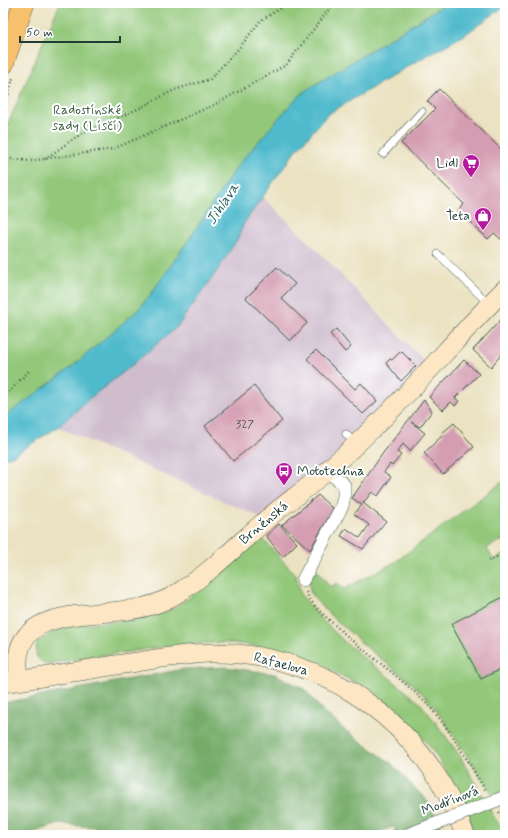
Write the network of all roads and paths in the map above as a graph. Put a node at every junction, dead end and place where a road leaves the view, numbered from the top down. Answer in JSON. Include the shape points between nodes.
{"nodes":[{"id":1,"x":24,"y":3,"type":"edge"},
{"id":2,"x":282,"y":3,"type":"edge"},
{"id":3,"x":334,"y":3,"type":"edge"},
{"id":4,"x":3,"y":64,"type":"edge"},
{"id":5,"x":422,"y":111,"type":"dead end"},
{"id":6,"x":384,"y":154,"type":"dead end"},
{"id":7,"x":3,"y":158,"type":"edge"},
{"id":8,"x":45,"y":159,"type":"junction"},
{"id":9,"x":438,"y":254,"type":"dead end"},
{"id":10,"x":505,"y":289,"type":"edge"},
{"id":11,"x":489,"y":304,"type":"junction"},
{"id":12,"x":29,"y":371,"type":"dead end"},
{"id":13,"x":3,"y":398,"type":"edge"},
{"id":14,"x":327,"y":470,"type":"junction"},
{"id":15,"x":505,"y":507,"type":"edge"},
{"id":16,"x":505,"y":514,"type":"edge"},
{"id":17,"x":505,"y":552,"type":"edge"},
{"id":18,"x":490,"y":561,"type":"dead end"},
{"id":19,"x":303,"y":580,"type":"joint"},
{"id":20,"x":12,"y":682,"type":"edge"},
{"id":21,"x":489,"y":796,"type":"dead end"},
{"id":22,"x":505,"y":797,"type":"edge"},
{"id":23,"x":497,"y":808,"type":"dead end"},
{"id":24,"x":505,"y":821,"type":"edge"},
{"id":25,"x":407,"y":835,"type":"edge"},
{"id":26,"x":466,"y":835,"type":"edge"}],
"edges":[{"from":1,"to":4,"type":"main road"},
{"from":2,"to":8,"type":"path","via":[[280,8],[261,20],[210,79],[174,90],[79,135]]},
{"from":3,"to":8,"type":"path","via":[[286,65],[214,105],[113,149]]},
{"from":5,"to":6,"type":"lane"},
{"from":7,"to":8,"type":"path","via":[[22,161]]},
{"from":9,"to":11,"type":"lane"},
{"from":10,"to":11,"type":"street","name":"Brněnská"},
{"from":11,"to":14,"type":"street","name":"Brněnská","via":[[386,416],[351,439]]},
{"from":12,"to":13,"type":"path"},
{"from":14,"to":19,"type":"street","via":[[344,485],[342,506]]},
{"from":14,"to":20,"type":"street","name":"Brněnská","via":[[206,572],[167,599],[135,609],[55,619],[34,629],[21,645],[18,668]]},
{"from":15,"to":16,"type":"path","via":[[502,509]]},
{"from":17,"to":18,"type":"path"},
{"from":19,"to":21,"type":"path","via":[[308,597],[318,609],[409,686],[440,719]]},
{"from":20,"to":26,"type":"street","name":"Rafaelova","via":[[168,657],[210,653],[263,658],[297,666],[336,682],[363,699],[409,738],[440,780]]},
{"from":22,"to":25,"type":"street","name":"Modřínová","bridge":true},
{"from":23,"to":24,"type":"path"}]}
